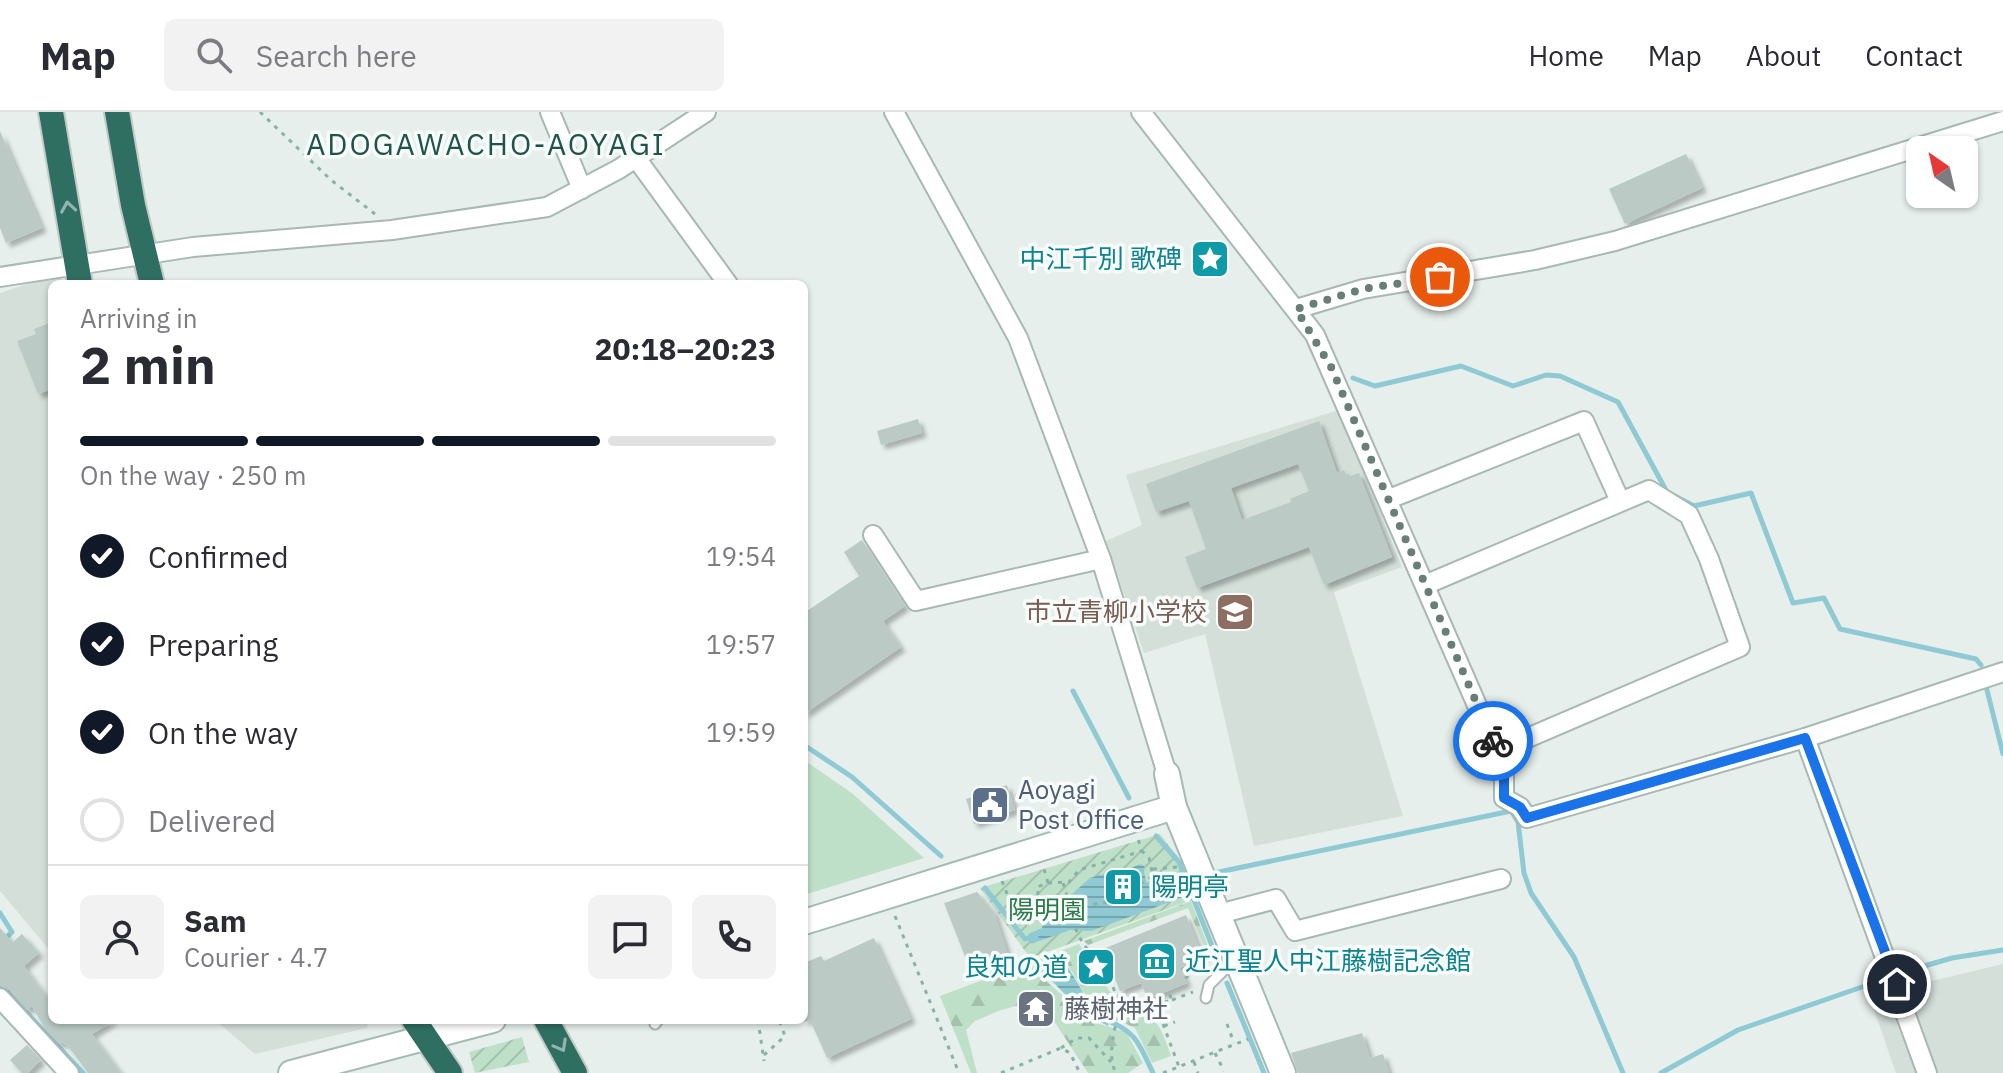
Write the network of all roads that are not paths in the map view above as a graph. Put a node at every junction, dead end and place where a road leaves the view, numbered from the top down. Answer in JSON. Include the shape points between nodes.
{"nodes":[{"id":1,"x":51,"y":112,"type":"edge"},
{"id":2,"x":117,"y":112,"type":"edge"},
{"id":3,"x":550,"y":112,"type":"edge"},
{"id":4,"x":706,"y":112,"type":"edge"},
{"id":5,"x":894,"y":112,"type":"edge"},
{"id":6,"x":1141,"y":112,"type":"edge"},
{"id":7,"x":2003,"y":121,"type":"edge"},
{"id":8,"x":636,"y":158,"type":"junction"},
{"id":9,"x":582,"y":189,"type":"junction"},
{"id":10,"x":145,"y":257,"type":"junction"},
{"id":11,"x":79,"y":274,"type":"edge"},
{"id":12,"x":0,"y":277,"type":"edge"},
{"id":13,"x":151,"y":280,"type":"edge"},
{"id":14,"x":725,"y":280,"type":"edge"},
{"id":15,"x":1296,"y":309,"type":"junction"},
{"id":16,"x":1389,"y":499,"type":"junction"},
{"id":17,"x":1620,"y":501,"type":"junction"},
{"id":18,"x":873,"y":535,"type":"dead end"},
{"id":19,"x":1101,"y":559,"type":"junction"},
{"id":20,"x":1427,"y":584,"type":"junction"},
{"id":21,"x":2003,"y":672,"type":"edge"},
{"id":22,"x":1805,"y":738,"type":"junction"},
{"id":23,"x":1497,"y":751,"type":"junction"},
{"id":24,"x":1167,"y":774,"type":"joint"},
{"id":25,"x":1174,"y":807,"type":"junction"},
{"id":26,"x":1501,"y":879,"type":"dead end"},
{"id":27,"x":1219,"y":914,"type":"junction"},
{"id":28,"x":808,"y":921,"type":"edge"},
{"id":29,"x":1236,"y":957,"type":"junction"},
{"id":30,"x":0,"y":998,"type":"edge"},
{"id":31,"x":1206,"y":998,"type":"dead end"},
{"id":32,"x":461,"y":1024,"type":"edge"},
{"id":33,"x":548,"y":1024,"type":"edge"},
{"id":34,"x":421,"y":1029,"type":"edge"},
{"id":35,"x":69,"y":1073,"type":"edge"},
{"id":36,"x":291,"y":1073,"type":"edge"},
{"id":37,"x":450,"y":1073,"type":"edge"},
{"id":38,"x":575,"y":1073,"type":"edge"},
{"id":39,"x":1283,"y":1073,"type":"edge"},
{"id":40,"x":1927,"y":1073,"type":"edge"}],
"edges":[{"from":11,"to":1,"type":"highway","one_way":true},
{"from":2,"to":10,"type":"highway"},
{"from":3,"to":9,"type":"street"},
{"from":4,"to":8,"type":"street"},
{"from":5,"to":19,"type":"street","via":[[1018,338]]},
{"from":6,"to":15,"type":"street"},
{"from":7,"to":15,"type":"street","via":[[1615,241],[1363,289]]},
{"from":8,"to":9,"type":"street"},
{"from":8,"to":14,"type":"street"},
{"from":9,"to":10,"type":"street","via":[[547,207]]},
{"from":10,"to":11,"type":"street"},
{"from":10,"to":13,"type":"highway"},
{"from":11,"to":12,"type":"street"},
{"from":15,"to":16,"type":"street","via":[[1331,367]]},
{"from":16,"to":17,"type":"street","via":[[1584,421]]},
{"from":16,"to":20,"type":"street"},
{"from":17,"to":20,"type":"street"},
{"from":17,"to":23,"type":"street","via":[[1649,490],[1689,515],[1740,647]]},
{"from":18,"to":19,"type":"street","via":[[916,601]]},
{"from":19,"to":24,"type":"street"},
{"from":20,"to":23,"type":"street"},
{"from":21,"to":22,"type":"street"},
{"from":22,"to":23,"type":"street","via":[[1527,818],[1504,798]]},
{"from":22,"to":40,"type":"street"},
{"from":24,"to":25,"type":"street"},
{"from":25,"to":27,"type":"street"},
{"from":25,"to":28,"type":"street"},
{"from":26,"to":27,"type":"street","via":[[1295,931],[1276,899]]},
{"from":27,"to":29,"type":"street"},
{"from":29,"to":31,"type":"lane","via":[[1209,985]]},
{"from":29,"to":39,"type":"street"},
{"from":30,"to":35,"type":"street"},
{"from":32,"to":34,"type":"street"},
{"from":33,"to":38,"type":"highway","one_way":true},
{"from":34,"to":36,"type":"street"},
{"from":34,"to":37,"type":"highway"}]}
